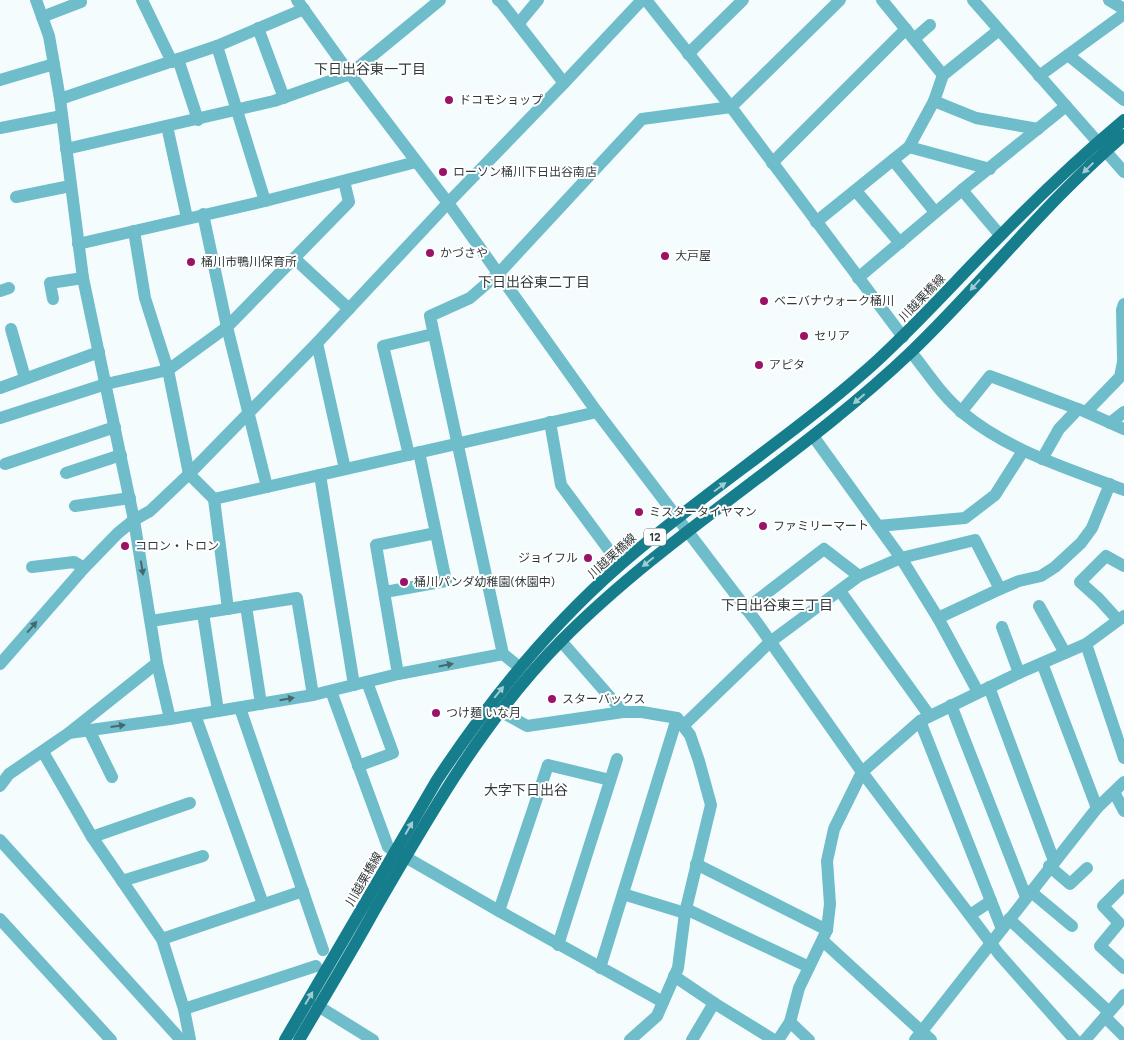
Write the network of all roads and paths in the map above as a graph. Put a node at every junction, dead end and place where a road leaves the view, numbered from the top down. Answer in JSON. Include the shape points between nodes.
{"nodes":[{"id":1,"x":36,"y":0,"type":"edge"},
{"id":2,"x":142,"y":0,"type":"edge"},
{"id":3,"x":440,"y":0,"type":"edge"},
{"id":4,"x":498,"y":0,"type":"edge"},
{"id":5,"x":538,"y":0,"type":"edge"},
{"id":6,"x":642,"y":0,"type":"edge"},
{"id":7,"x":646,"y":0,"type":"edge"},
{"id":8,"x":743,"y":0,"type":"edge"},
{"id":9,"x":840,"y":0,"type":"edge"},
{"id":10,"x":882,"y":0,"type":"edge"},
{"id":11,"x":973,"y":0,"type":"edge"},
{"id":12,"x":1109,"y":0,"type":"edge"},
{"id":13,"x":81,"y":2,"type":"dead end"},
{"id":14,"x":301,"y":4,"type":"edge"},
{"id":15,"x":1124,"y":9,"type":"edge"},
{"id":16,"x":1124,"y":14,"type":"edge"},
{"id":17,"x":42,"y":17,"type":"junction"},
{"id":18,"x":519,"y":23,"type":"junction"},
{"id":19,"x":930,"y":26,"type":"dead end"},
{"id":20,"x":258,"y":28,"type":"junction"},
{"id":21,"x":999,"y":30,"type":"junction"},
{"id":22,"x":910,"y":34,"type":"junction"},
{"id":23,"x":218,"y":46,"type":"junction"},
{"id":24,"x":688,"y":54,"type":"junction"},
{"id":25,"x":1068,"y":55,"type":"junction"},
{"id":26,"x":175,"y":60,"type":"junction"},
{"id":27,"x":54,"y":64,"type":"junction"},
{"id":28,"x":350,"y":74,"type":"junction"},
{"id":29,"x":943,"y":75,"type":"junction"},
{"id":30,"x":1039,"y":76,"type":"junction"},
{"id":31,"x":0,"y":80,"type":"edge"},
{"id":32,"x":564,"y":83,"type":"junction"},
{"id":33,"x":284,"y":98,"type":"junction"},
{"id":34,"x":60,"y":100,"type":"junction"},
{"id":35,"x":1124,"y":100,"type":"edge"},
{"id":36,"x":934,"y":101,"type":"junction"},
{"id":37,"x":1066,"y":106,"type":"junction"},
{"id":38,"x":731,"y":108,"type":"junction"},
{"id":39,"x":236,"y":111,"type":"junction"},
{"id":40,"x":62,"y":116,"type":"junction"},
{"id":41,"x":198,"y":120,"type":"junction"},
{"id":42,"x":1124,"y":120,"type":"edge"},
{"id":43,"x":167,"y":126,"type":"junction"},
{"id":44,"x":0,"y":128,"type":"edge"},
{"id":45,"x":1038,"y":129,"type":"junction"},
{"id":46,"x":1124,"y":135,"type":"edge"},
{"id":47,"x":909,"y":147,"type":"junction"},
{"id":48,"x":1101,"y":147,"type":"junction"},
{"id":49,"x":66,"y":150,"type":"junction"},
{"id":50,"x":893,"y":160,"type":"junction"},
{"id":51,"x":416,"y":162,"type":"junction"},
{"id":52,"x":772,"y":163,"type":"junction"},
{"id":53,"x":990,"y":169,"type":"junction"},
{"id":54,"x":1124,"y":172,"type":"edge"},
{"id":55,"x":344,"y":181,"type":"junction"},
{"id":56,"x":70,"y":186,"type":"junction"},
{"id":57,"x":962,"y":190,"type":"junction"},
{"id":58,"x":856,"y":191,"type":"junction"},
{"id":59,"x":16,"y":197,"type":"dead end"},
{"id":60,"x":265,"y":201,"type":"junction"},
{"id":61,"x":448,"y":203,"type":"junction"},
{"id":62,"x":935,"y":212,"type":"junction"},
{"id":63,"x":203,"y":214,"type":"junction"},
{"id":64,"x":187,"y":218,"type":"junction"},
{"id":65,"x":816,"y":222,"type":"junction"},
{"id":66,"x":134,"y":231,"type":"junction"},
{"id":67,"x":1000,"y":235,"type":"junction"},
{"id":68,"x":900,"y":243,"type":"junction"},
{"id":69,"x":78,"y":244,"type":"junction"},
{"id":70,"x":294,"y":258,"type":"junction"},
{"id":71,"x":499,"y":273,"type":"junction"},
{"id":72,"x":83,"y":278,"type":"junction"},
{"id":73,"x":858,"y":278,"type":"junction"},
{"id":74,"x":53,"y":299,"type":"dead end"},
{"id":75,"x":1123,"y":307,"type":"edge"},
{"id":76,"x":349,"y":309,"type":"junction"},
{"id":77,"x":226,"y":327,"type":"junction"},
{"id":78,"x":11,"y":329,"type":"dead end"},
{"id":79,"x":433,"y":334,"type":"junction"},
{"id":80,"x":903,"y":337,"type":"junction"},
{"id":81,"x":317,"y":343,"type":"junction"},
{"id":82,"x":99,"y":352,"type":"junction"},
{"id":83,"x":911,"y":352,"type":"junction"},
{"id":84,"x":1124,"y":357,"type":"edge"},
{"id":85,"x":168,"y":370,"type":"junction"},
{"id":86,"x":25,"y":378,"type":"junction"},
{"id":87,"x":106,"y":384,"type":"junction"},
{"id":88,"x":0,"y":388,"type":"edge"},
{"id":89,"x":1082,"y":411,"type":"junction"},
{"id":90,"x":249,"y":412,"type":"junction"},
{"id":91,"x":597,"y":412,"type":"junction"},
{"id":92,"x":961,"y":412,"type":"junction"},
{"id":93,"x":1124,"y":412,"type":"edge"},
{"id":94,"x":0,"y":418,"type":"edge"},
{"id":95,"x":550,"y":422,"type":"junction"},
{"id":96,"x":1110,"y":423,"type":"junction"},
{"id":97,"x":115,"y":427,"type":"junction"},
{"id":98,"x":1124,"y":429,"type":"edge"},
{"id":99,"x":813,"y":436,"type":"junction"},
{"id":100,"x":458,"y":443,"type":"junction"},
{"id":101,"x":1023,"y":451,"type":"junction"},
{"id":102,"x":414,"y":453,"type":"junction"},
{"id":103,"x":121,"y":455,"type":"junction"},
{"id":104,"x":1042,"y":459,"type":"junction"},
{"id":105,"x":5,"y":464,"type":"dead end"},
{"id":106,"x":345,"y":469,"type":"junction"},
{"id":107,"x":66,"y":473,"type":"dead end"},
{"id":108,"x":189,"y":474,"type":"junction"},
{"id":109,"x":320,"y":475,"type":"junction"},
{"id":110,"x":1110,"y":484,"type":"junction"},
{"id":111,"x":267,"y":487,"type":"junction"},
{"id":112,"x":1124,"y":490,"type":"edge"},
{"id":113,"x":130,"y":498,"type":"junction"},
{"id":114,"x":214,"y":499,"type":"junction"},
{"id":115,"x":75,"y":506,"type":"dead end"},
{"id":116,"x":677,"y":519,"type":"junction"},
{"id":117,"x":134,"y":520,"type":"junction"},
{"id":118,"x":878,"y":526,"type":"junction"},
{"id":119,"x":686,"y":531,"type":"junction"},
{"id":120,"x":436,"y":533,"type":"junction"},
{"id":121,"x":901,"y":558,"type":"junction"},
{"id":122,"x":620,"y":566,"type":"junction"},
{"id":123,"x":1124,"y":566,"type":"edge"},
{"id":124,"x":32,"y":567,"type":"dead end"},
{"id":125,"x":84,"y":568,"type":"junction"},
{"id":126,"x":859,"y":576,"type":"junction"},
{"id":127,"x":1000,"y":589,"type":"junction"},
{"id":128,"x":840,"y":591,"type":"junction"},
{"id":129,"x":385,"y":592,"type":"junction"},
{"id":130,"x":246,"y":606,"type":"junction"},
{"id":131,"x":1039,"y":606,"type":"dead end"},
{"id":132,"x":228,"y":609,"type":"junction"},
{"id":133,"x":746,"y":609,"type":"junction"},
{"id":134,"x":203,"y":613,"type":"junction"},
{"id":135,"x":938,"y":618,"type":"junction"},
{"id":136,"x":1121,"y":618,"type":"edge"},
{"id":137,"x":151,"y":621,"type":"junction"},
{"id":138,"x":1002,"y":627,"type":"dead end"},
{"id":139,"x":561,"y":641,"type":"junction"},
{"id":140,"x":770,"y":642,"type":"junction"},
{"id":141,"x":1086,"y":644,"type":"junction"},
{"id":142,"x":1066,"y":653,"type":"junction"},
{"id":143,"x":503,"y":654,"type":"junction"},
{"id":144,"x":157,"y":663,"type":"junction"},
{"id":145,"x":0,"y":664,"type":"edge"},
{"id":146,"x":1042,"y":664,"type":"junction"},
{"id":147,"x":519,"y":667,"type":"junction"},
{"id":148,"x":1019,"y":673,"type":"junction"},
{"id":149,"x":398,"y":674,"type":"junction"},
{"id":150,"x":367,"y":682,"type":"junction"},
{"id":151,"x":354,"y":685,"type":"junction"},
{"id":152,"x":984,"y":689,"type":"junction"},
{"id":153,"x":331,"y":691,"type":"junction"},
{"id":154,"x":313,"y":695,"type":"junction"},
{"id":155,"x":261,"y":704,"type":"junction"},
{"id":156,"x":951,"y":704,"type":"junction"},
{"id":157,"x":240,"y":708,"type":"junction"},
{"id":158,"x":500,"y":710,"type":"junction"},
{"id":159,"x":218,"y":711,"type":"junction"},
{"id":160,"x":623,"y":712,"type":"junction"},
{"id":161,"x":195,"y":715,"type":"junction"},
{"id":162,"x":924,"y":718,"type":"junction"},
{"id":163,"x":170,"y":719,"type":"junction"},
{"id":164,"x":680,"y":722,"type":"junction"},
{"id":165,"x":90,"y":730,"type":"junction"},
{"id":166,"x":69,"y":733,"type":"junction"},
{"id":167,"x":43,"y":752,"type":"junction"},
{"id":168,"x":1124,"y":758,"type":"edge"},
{"id":169,"x":617,"y":760,"type":"dead end"},
{"id":170,"x":358,"y":766,"type":"junction"},
{"id":171,"x":862,"y":772,"type":"junction"},
{"id":172,"x":112,"y":777,"type":"dead end"},
{"id":173,"x":610,"y":780,"type":"junction"},
{"id":174,"x":1124,"y":782,"type":"edge"},
{"id":175,"x":0,"y":786,"type":"edge"},
{"id":176,"x":1114,"y":792,"type":"junction"},
{"id":177,"x":190,"y":802,"type":"dead end"},
{"id":178,"x":1097,"y":808,"type":"junction"},
{"id":179,"x":1124,"y":811,"type":"edge"},
{"id":180,"x":92,"y":837,"type":"junction"},
{"id":181,"x":0,"y":840,"type":"edge"},
{"id":182,"x":400,"y":854,"type":"junction"},
{"id":183,"x":203,"y":856,"type":"dead end"},
{"id":184,"x":696,"y":864,"type":"junction"},
{"id":185,"x":1052,"y":864,"type":"junction"},
{"id":186,"x":1087,"y":868,"type":"dead end"},
{"id":187,"x":122,"y":881,"type":"junction"},
{"id":188,"x":1124,"y":885,"type":"edge"},
{"id":189,"x":303,"y":891,"type":"junction"},
{"id":190,"x":623,"y":894,"type":"junction"},
{"id":191,"x":1028,"y":894,"type":"junction"},
{"id":192,"x":991,"y":901,"type":"junction"},
{"id":193,"x":263,"y":904,"type":"junction"},
{"id":194,"x":685,"y":911,"type":"junction"},
{"id":195,"x":499,"y":912,"type":"junction"},
{"id":196,"x":970,"y":915,"type":"junction"},
{"id":197,"x":0,"y":919,"type":"edge"},
{"id":198,"x":1009,"y":919,"type":"junction"},
{"id":199,"x":1072,"y":926,"type":"dead end"},
{"id":200,"x":1002,"y":929,"type":"junction"},
{"id":201,"x":825,"y":936,"type":"junction"},
{"id":202,"x":162,"y":939,"type":"junction"},
{"id":203,"x":991,"y":942,"type":"junction"},
{"id":204,"x":558,"y":945,"type":"junction"},
{"id":205,"x":323,"y":950,"type":"dead end"},
{"id":206,"x":316,"y":966,"type":"dead end"},
{"id":207,"x":810,"y":967,"type":"junction"},
{"id":208,"x":600,"y":968,"type":"junction"},
{"id":209,"x":1124,"y":968,"type":"edge"},
{"id":210,"x":674,"y":976,"type":"junction"},
{"id":211,"x":1124,"y":995,"type":"edge"},
{"id":212,"x":663,"y":1002,"type":"junction"},
{"id":213,"x":714,"y":1003,"type":"junction"},
{"id":214,"x":318,"y":1006,"type":"junction"},
{"id":215,"x":184,"y":1009,"type":"junction"},
{"id":216,"x":1107,"y":1015,"type":"junction"},
{"id":217,"x":790,"y":1022,"type":"junction"},
{"id":218,"x":1124,"y":1036,"type":"edge"},
{"id":219,"x":923,"y":1037,"type":"edge"},
{"id":220,"x":370,"y":1039,"type":"edge"},
{"id":221,"x":695,"y":1039,"type":"edge"},
{"id":222,"x":111,"y":1040,"type":"edge"},
{"id":223,"x":181,"y":1040,"type":"edge"},
{"id":224,"x":190,"y":1040,"type":"edge"},
{"id":225,"x":285,"y":1040,"type":"edge"},
{"id":226,"x":299,"y":1040,"type":"edge"},
{"id":227,"x":630,"y":1040,"type":"edge"},
{"id":228,"x":776,"y":1040,"type":"edge"},
{"id":229,"x":809,"y":1040,"type":"edge"},
{"id":230,"x":1076,"y":1040,"type":"edge"},
{"id":231,"x":1085,"y":1040,"type":"edge"}],
"edges":[{"from":1,"to":17,"type":"street"},
{"from":2,"to":26,"type":"street"},
{"from":3,"to":28,"type":"street"},
{"from":4,"to":18,"type":"street"},
{"from":5,"to":18,"type":"street"},
{"from":6,"to":32,"type":"street"},
{"from":7,"to":24,"type":"street"},
{"from":8,"to":24,"type":"street"},
{"from":9,"to":38,"type":"street"},
{"from":10,"to":22,"type":"street"},
{"from":11,"to":21,"type":"street"},
{"from":12,"to":15,"type":"street"},
{"from":13,"to":17,"type":"street"},
{"from":14,"to":20,"type":"street"},
{"from":14,"to":28,"type":"street"},
{"from":16,"to":25,"type":"street"},
{"from":17,"to":27,"type":"street"},
{"from":18,"to":32,"type":"street"},
{"from":19,"to":22,"type":"street"},
{"from":20,"to":23,"type":"street"},
{"from":20,"to":33,"type":"street"},
{"from":21,"to":29,"type":"street"},
{"from":21,"to":30,"type":"street"},
{"from":22,"to":29,"type":"street"},
{"from":22,"to":52,"type":"street"},
{"from":23,"to":26,"type":"street"},
{"from":23,"to":39,"type":"street"},
{"from":24,"to":38,"type":"street"},
{"from":25,"to":30,"type":"street"},
{"from":25,"to":35,"type":"street"},
{"from":26,"to":34,"type":"street"},
{"from":26,"to":41,"type":"street"},
{"from":27,"to":31,"type":"street"},
{"from":27,"to":34,"type":"street"},
{"from":28,"to":33,"type":"street"},
{"from":28,"to":51,"type":"street"},
{"from":29,"to":36,"type":"street"},
{"from":30,"to":37,"type":"street"},
{"from":32,"to":61,"type":"street"},
{"from":33,"to":39,"type":"street"},
{"from":34,"to":40,"type":"street"},
{"from":36,"to":45,"type":"street","via":[[976,118]]},
{"from":36,"to":47,"type":"street"},
{"from":37,"to":45,"type":"street"},
{"from":37,"to":48,"type":"street"},
{"from":38,"to":52,"type":"street"},
{"from":38,"to":71,"type":"street","via":[[642,118]]},
{"from":39,"to":41,"type":"street"},
{"from":39,"to":60,"type":"street"},
{"from":40,"to":44,"type":"street"},
{"from":40,"to":49,"type":"street"},
{"from":41,"to":43,"type":"street"},
{"from":42,"to":48,"type":"main road","name":"川越栗橋線","number":"12"},
{"from":43,"to":49,"type":"street"},
{"from":43,"to":64,"type":"street"},
{"from":45,"to":53,"type":"street"},
{"from":46,"to":48,"type":"main road","name":"川越栗橋線","number":"12"},
{"from":47,"to":50,"type":"street"},
{"from":47,"to":53,"type":"street"},
{"from":48,"to":54,"type":"street"},
{"from":48,"to":67,"type":"main road","name":"川越栗橋線","number":"12"},
{"from":48,"to":83,"type":"main road","name":"川越栗橋線","number":"12","one_way":true},
{"from":49,"to":56,"type":"street"},
{"from":50,"to":58,"type":"street"},
{"from":50,"to":62,"type":"street"},
{"from":51,"to":55,"type":"street"},
{"from":51,"to":61,"type":"street"},
{"from":52,"to":65,"type":"street"},
{"from":53,"to":57,"type":"street"},
{"from":55,"to":60,"type":"street"},
{"from":55,"to":70,"type":"street","via":[[349,202]]},
{"from":56,"to":59,"type":"street"},
{"from":56,"to":69,"type":"street"},
{"from":57,"to":62,"type":"street"},
{"from":57,"to":67,"type":"street"},
{"from":58,"to":65,"type":"street"},
{"from":58,"to":68,"type":"street"},
{"from":60,"to":63,"type":"street"},
{"from":61,"to":71,"type":"street"},
{"from":61,"to":76,"type":"street"},
{"from":62,"to":68,"type":"street"},
{"from":63,"to":64,"type":"street"},
{"from":63,"to":77,"type":"street"},
{"from":64,"to":66,"type":"street"},
{"from":65,"to":73,"type":"street"},
{"from":66,"to":69,"type":"street"},
{"from":66,"to":85,"type":"street","via":[[145,298]]},
{"from":67,"to":80,"type":"main road","name":"川越栗橋線","number":"12"},
{"from":68,"to":73,"type":"street"},
{"from":69,"to":72,"type":"street"},
{"from":70,"to":76,"type":"street"},
{"from":70,"to":77,"type":"street"},
{"from":71,"to":79,"type":"street","via":[[470,298],[430,316]]},
{"from":71,"to":91,"type":"street"},
{"from":72,"to":74,"type":"street","via":[[50,283]]},
{"from":72,"to":82,"type":"street"},
{"from":73,"to":80,"type":"street"},
{"from":75,"to":84,"type":"street"},
{"from":76,"to":81,"type":"street"},
{"from":77,"to":85,"type":"street"},
{"from":77,"to":90,"type":"street"},
{"from":78,"to":86,"type":"street"},
{"from":79,"to":100,"type":"street"},
{"from":79,"to":102,"type":"street","via":[[383,346]]},
{"from":116,"to":80,"type":"main road","name":"川越栗橋線","number":"12","one_way":true,"via":[[796,429]]},
{"from":81,"to":90,"type":"street"},
{"from":81,"to":106,"type":"street"},
{"from":82,"to":86,"type":"street"},
{"from":82,"to":87,"type":"street"},
{"from":83,"to":92,"type":"street"},
{"from":83,"to":99,"type":"main road","name":"川越栗橋線","number":"12","one_way":true},
{"from":84,"to":89,"type":"street","via":[[1120,377]]},
{"from":85,"to":87,"type":"street"},
{"from":85,"to":108,"type":"street"},
{"from":86,"to":88,"type":"street"},
{"from":87,"to":94,"type":"street"},
{"from":87,"to":97,"type":"street"},
{"from":89,"to":92,"type":"street","via":[[990,376]]},
{"from":89,"to":96,"type":"street"},
{"from":89,"to":104,"type":"street","via":[[1059,429]]},
{"from":90,"to":108,"type":"street"},
{"from":90,"to":111,"type":"street"},
{"from":91,"to":95,"type":"street"},
{"from":91,"to":116,"type":"street"},
{"from":92,"to":101,"type":"street"},
{"from":93,"to":96,"type":"street"},
{"from":95,"to":100,"type":"street"},
{"from":95,"to":122,"type":"street","via":[[560,486]]},
{"from":96,"to":98,"type":"street"},
{"from":97,"to":103,"type":"street"},
{"from":97,"to":105,"type":"street"},
{"from":99,"to":118,"type":"street"},
{"from":99,"to":119,"type":"main road","name":"川越栗橋線","number":"12"},
{"from":100,"to":102,"type":"street"},
{"from":100,"to":143,"type":"street"},
{"from":101,"to":104,"type":"street"},
{"from":101,"to":118,"type":"street","via":[[996,495],[966,518]]},
{"from":102,"to":106,"type":"street"},
{"from":102,"to":120,"type":"street"},
{"from":103,"to":107,"type":"street"},
{"from":103,"to":113,"type":"street"},
{"from":104,"to":110,"type":"street"},
{"from":106,"to":109,"type":"street"},
{"from":108,"to":114,"type":"street"},
{"from":108,"to":117,"type":"street","via":[[150,511]]},
{"from":109,"to":111,"type":"street"},
{"from":109,"to":151,"type":"street"},
{"from":110,"to":112,"type":"street"},
{"from":110,"to":127,"type":"street","via":[[1092,528],[1081,543],[1041,576]]},
{"from":111,"to":114,"type":"street"},
{"from":113,"to":115,"type":"street"},
{"from":113,"to":117,"type":"street"},
{"from":114,"to":132,"type":"street"},
{"from":116,"to":119,"type":"street"},
{"from":116,"to":122,"type":"main road","name":"川越栗橋線","number":"12"},
{"from":117,"to":125,"type":"street"},
{"from":117,"to":137,"type":"street","one_way":true},
{"from":118,"to":121,"type":"street"},
{"from":119,"to":133,"type":"street"},
{"from":119,"to":139,"type":"main road","name":"川越栗橋線","number":"12","one_way":true},
{"from":120,"to":129,"type":"street","via":[[376,545]]},
{"from":120,"to":129,"type":"street","via":[[446,581]]},
{"from":121,"to":126,"type":"street"},
{"from":121,"to":127,"type":"street","via":[[975,540]]},
{"from":121,"to":135,"type":"street"},
{"from":122,"to":147,"type":"main road","name":"川越栗橋線","number":"12"},
{"from":123,"to":136,"type":"street","via":[[1106,556],[1080,582]]},
{"from":124,"to":125,"type":"street","via":[[74,562]]},
{"from":145,"to":125,"type":"street","one_way":true},
{"from":126,"to":128,"type":"street"},
{"from":126,"to":133,"type":"street","via":[[824,549]]},
{"from":127,"to":135,"type":"street"},
{"from":128,"to":140,"type":"street"},
{"from":128,"to":162,"type":"street"},
{"from":129,"to":149,"type":"street"},
{"from":130,"to":132,"type":"street"},
{"from":130,"to":154,"type":"street","via":[[297,598]]},
{"from":130,"to":155,"type":"street"},
{"from":131,"to":142,"type":"street"},
{"from":132,"to":134,"type":"street"},
{"from":133,"to":140,"type":"street"},
{"from":134,"to":137,"type":"street"},
{"from":134,"to":159,"type":"street"},
{"from":135,"to":152,"type":"street"},
{"from":136,"to":141,"type":"street"},
{"from":137,"to":144,"type":"street"},
{"from":138,"to":148,"type":"street"},
{"from":139,"to":158,"type":"main road","name":"川越栗橋線","number":"12"},
{"from":139,"to":160,"type":"street"},
{"from":140,"to":164,"type":"street"},
{"from":140,"to":171,"type":"street"},
{"from":141,"to":142,"type":"street"},
{"from":141,"to":168,"type":"street"},
{"from":142,"to":146,"type":"street"},
{"from":143,"to":147,"type":"street"},
{"from":149,"to":143,"type":"street","one_way":true},
{"from":144,"to":163,"type":"street"},
{"from":144,"to":166,"type":"street"},
{"from":146,"to":148,"type":"street"},
{"from":146,"to":178,"type":"street"},
{"from":182,"to":147,"type":"main road","name":"川越栗橋線","number":"12","one_way":true,"via":[[437,780],[480,716]]},
{"from":148,"to":152,"type":"street"},
{"from":149,"to":150,"type":"street"},
{"from":150,"to":151,"type":"street"},
{"from":150,"to":170,"type":"street","via":[[393,753]]},
{"from":151,"to":153,"type":"street"},
{"from":152,"to":156,"type":"street"},
{"from":152,"to":185,"type":"street"},
{"from":153,"to":154,"type":"street"},
{"from":153,"to":170,"type":"street"},
{"from":155,"to":154,"type":"street","one_way":true},
{"from":155,"to":157,"type":"street"},
{"from":156,"to":162,"type":"street"},
{"from":156,"to":191,"type":"street"},
{"from":157,"to":159,"type":"street"},
{"from":157,"to":189,"type":"street"},
{"from":158,"to":160,"type":"street","via":[[527,726]]},
{"from":158,"to":182,"type":"main road","name":"川越栗橋線","number":"12"},
{"from":159,"to":161,"type":"street"},
{"from":160,"to":164,"type":"street","via":[[642,712]]},
{"from":161,"to":163,"type":"street"},
{"from":161,"to":193,"type":"street"},
{"from":162,"to":171,"type":"street"},
{"from":162,"to":192,"type":"street"},
{"from":165,"to":163,"type":"street","one_way":true},
{"from":164,"to":184,"type":"street","via":[[690,735],[711,805]]},
{"from":164,"to":190,"type":"street"},
{"from":165,"to":166,"type":"street"},
{"from":165,"to":172,"type":"street"},
{"from":166,"to":167,"type":"street"},
{"from":167,"to":175,"type":"street","via":[[9,774]]},
{"from":167,"to":180,"type":"street"},
{"from":169,"to":173,"type":"street"},
{"from":170,"to":182,"type":"street","via":[[388,847]]},
{"from":171,"to":196,"type":"street"},
{"from":171,"to":201,"type":"street","via":[[832,837],[827,861],[830,904]]},
{"from":173,"to":195,"type":"street","via":[[548,765]]},
{"from":173,"to":204,"type":"street"},
{"from":174,"to":176,"type":"street"},
{"from":176,"to":178,"type":"street"},
{"from":176,"to":179,"type":"street"},
{"from":177,"to":180,"type":"street"},
{"from":178,"to":185,"type":"street"},
{"from":180,"to":187,"type":"street"},
{"from":181,"to":223,"type":"street"},
{"from":182,"to":195,"type":"street"},
{"from":182,"to":214,"type":"main road","name":"川越栗橋線","number":"12"},
{"from":225,"to":182,"type":"main road","name":"川越栗橋線","number":"12","one_way":true},
{"from":183,"to":187,"type":"street"},
{"from":184,"to":194,"type":"street"},
{"from":184,"to":201,"type":"street"},
{"from":185,"to":186,"type":"street","via":[[1070,884]]},
{"from":185,"to":191,"type":"street"},
{"from":187,"to":202,"type":"street"},
{"from":188,"to":209,"type":"street","via":[[1103,906],[1119,923],[1100,946]]},
{"from":189,"to":193,"type":"street"},
{"from":189,"to":205,"type":"street"},
{"from":190,"to":194,"type":"street"},
{"from":190,"to":208,"type":"street"},
{"from":191,"to":198,"type":"street"},
{"from":191,"to":199,"type":"street"},
{"from":192,"to":196,"type":"street"},
{"from":192,"to":200,"type":"street"},
{"from":193,"to":202,"type":"street"},
{"from":194,"to":207,"type":"street"},
{"from":194,"to":210,"type":"street","via":[[678,968]]},
{"from":195,"to":204,"type":"street"},
{"from":196,"to":203,"type":"street"},
{"from":197,"to":222,"type":"street"},
{"from":198,"to":200,"type":"street"},
{"from":198,"to":216,"type":"street"},
{"from":200,"to":203,"type":"street"},
{"from":201,"to":207,"type":"street"},
{"from":201,"to":219,"type":"street"},
{"from":202,"to":215,"type":"street"},
{"from":203,"to":219,"type":"street"},
{"from":203,"to":230,"type":"street"},
{"from":204,"to":208,"type":"street"},
{"from":206,"to":215,"type":"street"},
{"from":207,"to":217,"type":"street","via":[[799,988]]},
{"from":208,"to":212,"type":"street"},
{"from":210,"to":212,"type":"street"},
{"from":210,"to":213,"type":"street"},
{"from":211,"to":216,"type":"street"},
{"from":212,"to":227,"type":"street","via":[[657,1016]]},
{"from":213,"to":221,"type":"street"},
{"from":213,"to":228,"type":"street"},
{"from":214,"to":220,"type":"street"},
{"from":214,"to":226,"type":"main road","name":"川越栗橋線","number":"12"},
{"from":215,"to":224,"type":"street"},
{"from":216,"to":218,"type":"street"},
{"from":216,"to":231,"type":"street"},
{"from":217,"to":228,"type":"street"},
{"from":217,"to":229,"type":"street"}]}
